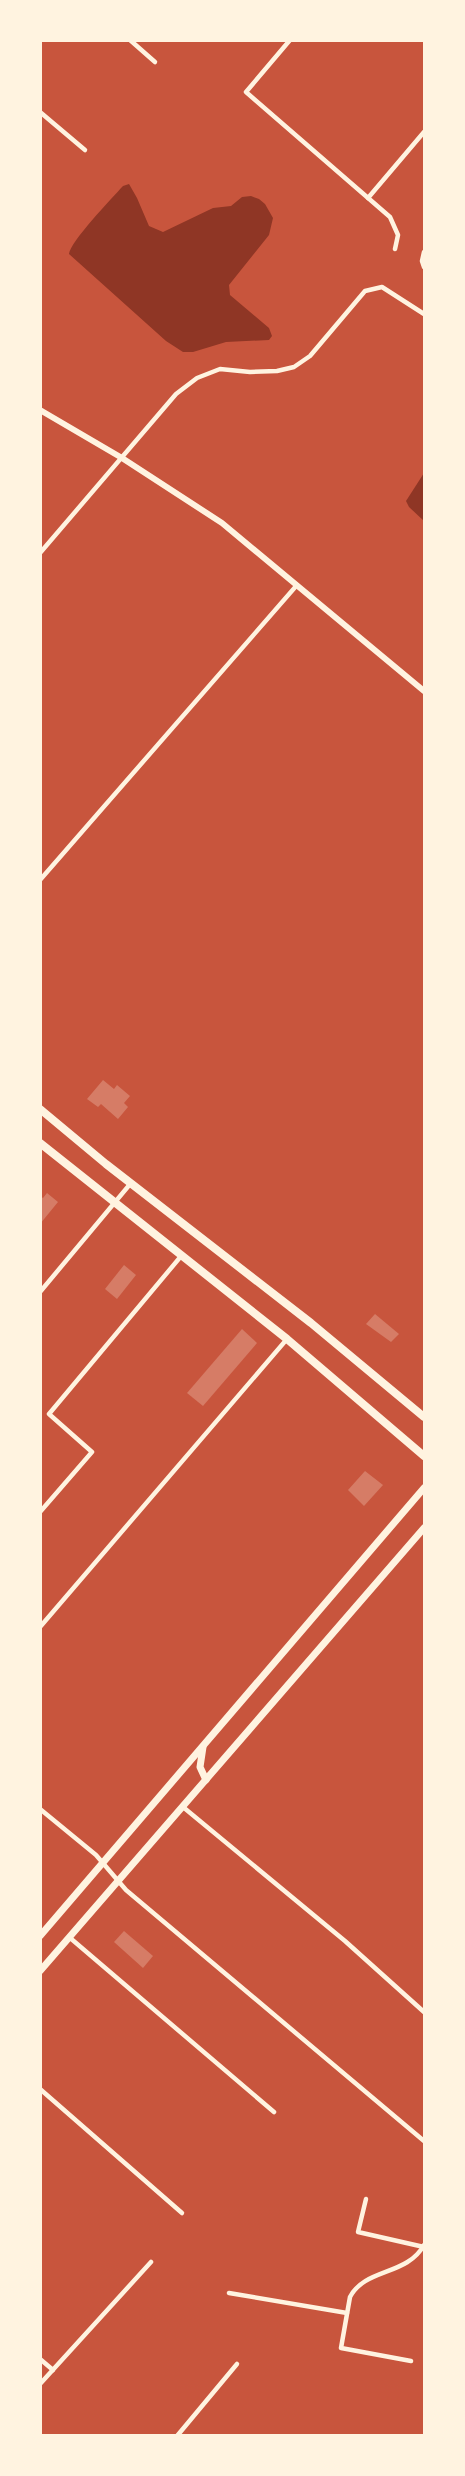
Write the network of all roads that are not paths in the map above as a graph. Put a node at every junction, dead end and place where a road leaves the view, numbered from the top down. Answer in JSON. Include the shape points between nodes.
{"nodes":[{"id":1,"x":130,"y":40,"type":"edge"},
{"id":2,"x":290,"y":40,"type":"edge"},
{"id":3,"x":155,"y":62,"type":"dead end"},
{"id":4,"x":40,"y":112,"type":"edge"},
{"id":5,"x":424,"y":132,"type":"edge"},
{"id":6,"x":85,"y":150,"type":"dead end"},
{"id":7,"x":368,"y":198,"type":"junction"},
{"id":8,"x":395,"y":249,"type":"dead end"},
{"id":9,"x":424,"y":252,"type":"edge"},
{"id":10,"x":424,"y":267,"type":"edge"},
{"id":11,"x":424,"y":314,"type":"edge"},
{"id":12,"x":40,"y":410,"type":"edge"},
{"id":13,"x":122,"y":458,"type":"junction"},
{"id":14,"x":40,"y":553,"type":"edge"},
{"id":15,"x":297,"y":585,"type":"junction"},
{"id":16,"x":424,"y":691,"type":"edge"},
{"id":17,"x":40,"y":880,"type":"edge"},
{"id":18,"x":40,"y":1109,"type":"edge"},
{"id":19,"x":40,"y":1143,"type":"edge"},
{"id":20,"x":131,"y":1183,"type":"junction"},
{"id":21,"x":115,"y":1203,"type":"junction"},
{"id":22,"x":182,"y":1255,"type":"junction"},
{"id":23,"x":40,"y":1292,"type":"edge"},
{"id":24,"x":287,"y":1339,"type":"junction"},
{"id":25,"x":424,"y":1417,"type":"edge"},
{"id":26,"x":424,"y":1456,"type":"edge"},
{"id":27,"x":424,"y":1488,"type":"edge"},
{"id":28,"x":40,"y":1512,"type":"edge"},
{"id":29,"x":424,"y":1528,"type":"edge"},
{"id":30,"x":40,"y":1627,"type":"edge"},
{"id":31,"x":203,"y":1747,"type":"junction"},
{"id":32,"x":206,"y":1780,"type":"junction"},
{"id":33,"x":183,"y":1807,"type":"junction"},
{"id":34,"x":40,"y":1809,"type":"edge"},
{"id":35,"x":103,"y":1863,"type":"junction"},
{"id":36,"x":118,"y":1881,"type":"junction"},
{"id":37,"x":40,"y":1936,"type":"edge"},
{"id":38,"x":69,"y":1937,"type":"junction"},
{"id":39,"x":40,"y":1971,"type":"edge"},
{"id":40,"x":424,"y":2012,"type":"edge"},
{"id":41,"x":40,"y":2089,"type":"edge"},
{"id":42,"x":273,"y":2112,"type":"dead end"},
{"id":43,"x":424,"y":2141,"type":"edge"},
{"id":44,"x":366,"y":2199,"type":"dead end"},
{"id":45,"x":182,"y":2213,"type":"dead end"},
{"id":46,"x":424,"y":2246,"type":"edge"},
{"id":47,"x":151,"y":2262,"type":"dead end"},
{"id":48,"x":229,"y":2293,"type":"dead end"},
{"id":49,"x":347,"y":2313,"type":"junction"},
{"id":50,"x":40,"y":2359,"type":"edge"},
{"id":51,"x":411,"y":2361,"type":"dead end"},
{"id":52,"x":237,"y":2364,"type":"dead end"},
{"id":53,"x":53,"y":2370,"type":"junction"},
{"id":54,"x":40,"y":2384,"type":"edge"},
{"id":55,"x":177,"y":2436,"type":"edge"}],
"edges":[{"from":1,"to":3,"type":"street"},
{"from":2,"to":7,"type":"street","via":[[246,92]]},
{"from":4,"to":6,"type":"street"},
{"from":5,"to":7,"type":"street"},
{"from":7,"to":8,"type":"street","via":[[394,222],[398,235]]},
{"from":9,"to":10,"type":"street"},
{"from":11,"to":13,"type":"street","via":[[382,287],[365,291],[310,356],[294,367],[250,372],[220,369],[197,378],[176,394]]},
{"from":12,"to":13,"type":"street"},
{"from":13,"to":14,"type":"street"},
{"from":13,"to":15,"type":"street","via":[[222,523]]},
{"from":15,"to":16,"type":"street"},
{"from":15,"to":17,"type":"street"},
{"from":18,"to":20,"type":"main road"},
{"from":19,"to":21,"type":"main road"},
{"from":20,"to":21,"type":"street"},
{"from":20,"to":25,"type":"main road"},
{"from":21,"to":22,"type":"main road"},
{"from":21,"to":23,"type":"street"},
{"from":22,"to":24,"type":"main road"},
{"from":22,"to":28,"type":"street","via":[[49,1414],[92,1452]]},
{"from":24,"to":26,"type":"main road"},
{"from":24,"to":30,"type":"street"},
{"from":27,"to":31,"type":"main road"},
{"from":29,"to":32,"type":"main road"},
{"from":31,"to":32,"type":"main road","via":[[200,1767]]},
{"from":31,"to":35,"type":"main road"},
{"from":32,"to":33,"type":"main road"},
{"from":33,"to":36,"type":"main road"},
{"from":33,"to":40,"type":"street"},
{"from":34,"to":35,"type":"street"},
{"from":35,"to":36,"type":"street"},
{"from":35,"to":37,"type":"main road"},
{"from":36,"to":38,"type":"main road"},
{"from":36,"to":43,"type":"street"},
{"from":38,"to":39,"type":"main road"},
{"from":38,"to":42,"type":"street"},
{"from":41,"to":45,"type":"street"},
{"from":44,"to":46,"type":"street","via":[[358,2232]]},
{"from":46,"to":49,"type":"street","via":[[413,2260],[354,2289]]},
{"from":47,"to":53,"type":"street"},
{"from":48,"to":49,"type":"street"},
{"from":49,"to":51,"type":"street","via":[[341,2348]]},
{"from":50,"to":53,"type":"street"},
{"from":52,"to":55,"type":"street"},
{"from":53,"to":54,"type":"street"}]}
